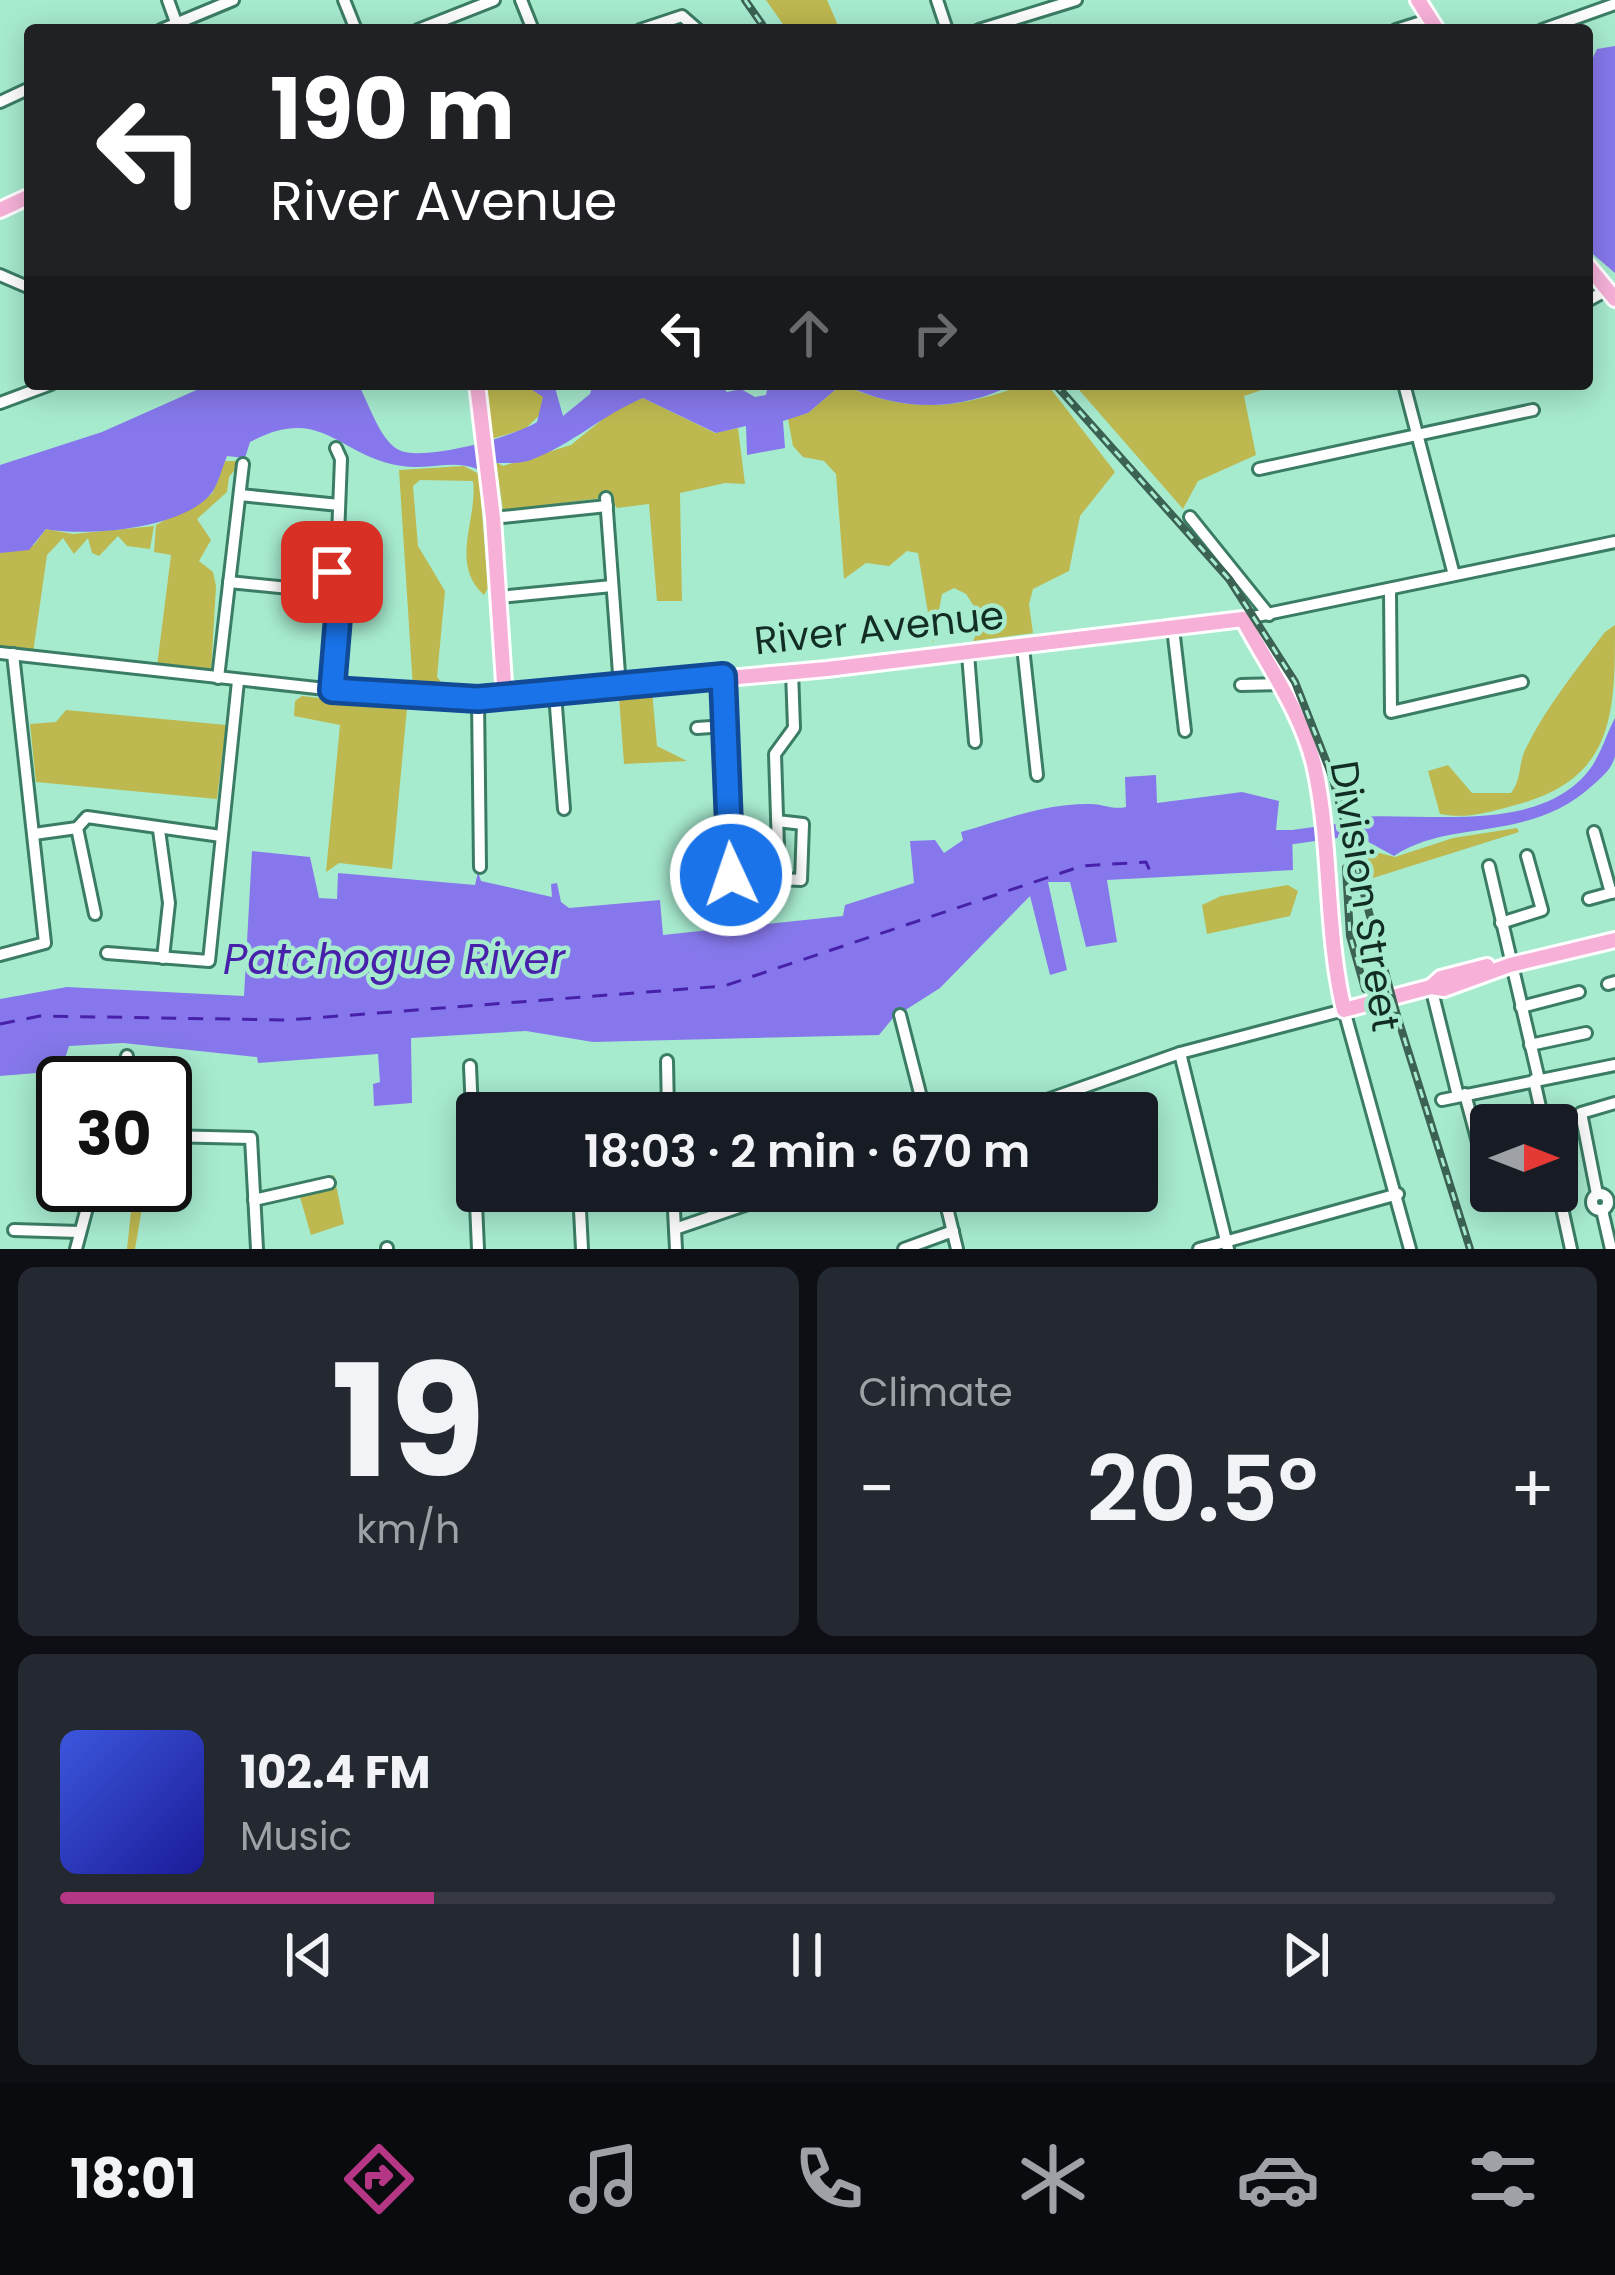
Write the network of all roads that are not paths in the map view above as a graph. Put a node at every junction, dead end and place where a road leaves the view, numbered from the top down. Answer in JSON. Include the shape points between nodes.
{"nodes":[{"id":1,"x":233,"y":0,"type":"edge"},
{"id":2,"x":494,"y":0,"type":"edge"},
{"id":3,"x":1076,"y":0,"type":"edge"},
{"id":4,"x":1418,"y":0,"type":"edge"},
{"id":5,"x":1615,"y":4,"type":"edge"},
{"id":6,"x":183,"y":24,"type":"edge"},
{"id":7,"x":433,"y":24,"type":"edge"},
{"id":8,"x":654,"y":24,"type":"edge"},
{"id":9,"x":691,"y":24,"type":"edge"},
{"id":10,"x":998,"y":24,"type":"edge"},
{"id":11,"x":1434,"y":24,"type":"edge"},
{"id":12,"x":1559,"y":24,"type":"edge"},
{"id":13,"x":36,"y":390,"type":"edge"},
{"id":14,"x":478,"y":390,"type":"edge"},
{"id":15,"x":1406,"y":390,"type":"edge"},
{"id":16,"x":0,"y":404,"type":"edge"},
{"id":17,"x":1533,"y":410,"type":"dead end"},
{"id":18,"x":1417,"y":435,"type":"junction"},
{"id":19,"x":336,"y":448,"type":"dead end"},
{"id":20,"x":243,"y":464,"type":"dead end"},
{"id":21,"x":1259,"y":469,"type":"dead end"},
{"id":22,"x":240,"y":495,"type":"junction"},
{"id":23,"x":339,"y":505,"type":"junction"},
{"id":24,"x":494,"y":518,"type":"junction"},
{"id":25,"x":1190,"y":518,"type":"dead end"},
{"id":26,"x":1615,"y":542,"type":"edge"},
{"id":27,"x":1454,"y":575,"type":"junction"},
{"id":28,"x":229,"y":581,"type":"junction"},
{"id":29,"x":612,"y":586,"type":"junction"},
{"id":30,"x":1390,"y":589,"type":"junction"},
{"id":31,"x":340,"y":593,"type":"junction"},
{"id":32,"x":499,"y":597,"type":"junction"},
{"id":33,"x":1269,"y":615,"type":"junction"},
{"id":34,"x":1243,"y":619,"type":"junction"},
{"id":35,"x":1173,"y":628,"type":"junction"},
{"id":36,"x":1023,"y":647,"type":"junction"},
{"id":37,"x":968,"y":653,"type":"junction"},
{"id":38,"x":7,"y":654,"type":"edge"},
{"id":39,"x":792,"y":671,"type":"junction"},
{"id":40,"x":723,"y":676,"type":"junction"},
{"id":41,"x":218,"y":678,"type":"junction"},
{"id":42,"x":238,"y":681,"type":"junction"},
{"id":43,"x":1522,"y":682,"type":"dead end"},
{"id":44,"x":1281,"y":684,"type":"junction"},
{"id":45,"x":1241,"y":685,"type":"dead end"},
{"id":46,"x":620,"y":687,"type":"junction"},
{"id":47,"x":332,"y":690,"type":"junction"},
{"id":48,"x":555,"y":694,"type":"junction"},
{"id":49,"x":505,"y":698,"type":"junction"},
{"id":50,"x":478,"y":699,"type":"junction"},
{"id":51,"x":725,"y":727,"type":"junction"},
{"id":52,"x":698,"y":728,"type":"dead end"},
{"id":53,"x":1185,"y":730,"type":"dead end"},
{"id":54,"x":975,"y":742,"type":"dead end"},
{"id":55,"x":1036,"y":776,"type":"dead end"},
{"id":56,"x":564,"y":809,"type":"dead end"},
{"id":57,"x":778,"y":821,"type":"junction"},
{"id":58,"x":77,"y":828,"type":"junction"},
{"id":59,"x":159,"y":830,"type":"junction"},
{"id":60,"x":1594,"y":832,"type":"dead end"},
{"id":61,"x":34,"y":834,"type":"junction"},
{"id":62,"x":729,"y":835,"type":"junction"},
{"id":63,"x":221,"y":836,"type":"junction"},
{"id":64,"x":697,"y":837,"type":"dead end"},
{"id":65,"x":1527,"y":856,"type":"dead end"},
{"id":66,"x":1489,"y":866,"type":"dead end"},
{"id":67,"x":481,"y":867,"type":"dead end"},
{"id":68,"x":1613,"y":892,"type":"edge"},
{"id":69,"x":1589,"y":899,"type":"dead end"},
{"id":70,"x":95,"y":914,"type":"dead end"},
{"id":71,"x":733,"y":915,"type":"dead end"},
{"id":72,"x":1501,"y":923,"type":"junction"},
{"id":73,"x":1615,"y":940,"type":"edge"},
{"id":74,"x":107,"y":953,"type":"dead end"},
{"id":75,"x":0,"y":955,"type":"edge"},
{"id":76,"x":163,"y":958,"type":"junction"},
{"id":77,"x":1510,"y":965,"type":"junction"},
{"id":78,"x":1431,"y":987,"type":"junction"},
{"id":79,"x":1579,"y":992,"type":"dead end"},
{"id":80,"x":1521,"y":1007,"type":"junction"},
{"id":81,"x":1344,"y":1010,"type":"junction"},
{"id":82,"x":900,"y":1016,"type":"dead end"},
{"id":83,"x":1586,"y":1033,"type":"dead end"},
{"id":84,"x":1530,"y":1045,"type":"junction"},
{"id":85,"x":1180,"y":1052,"type":"junction"},
{"id":86,"x":667,"y":1061,"type":"dead end"},
{"id":87,"x":1615,"y":1065,"type":"edge"},
{"id":88,"x":470,"y":1066,"type":"dead end"},
{"id":89,"x":1536,"y":1080,"type":"junction"},
{"id":90,"x":472,"y":1092,"type":"edge"},
{"id":91,"x":668,"y":1092,"type":"edge"},
{"id":92,"x":920,"y":1092,"type":"edge"},
{"id":93,"x":1069,"y":1092,"type":"edge"},
{"id":94,"x":1462,"y":1095,"type":"junction"},
{"id":95,"x":1442,"y":1100,"type":"dead end"},
{"id":96,"x":1540,"y":1104,"type":"edge"},
{"id":97,"x":1615,"y":1104,"type":"edge"},
{"id":98,"x":1470,"y":1120,"type":"edge"},
{"id":99,"x":192,"y":1137,"type":"edge"},
{"id":100,"x":329,"y":1183,"type":"dead end"},
{"id":101,"x":1398,"y":1194,"type":"junction"},
{"id":102,"x":254,"y":1200,"type":"junction"},
{"id":103,"x":1603,"y":1201,"type":"edge"},
{"id":104,"x":86,"y":1212,"type":"edge"},
{"id":105,"x":477,"y":1212,"type":"edge"},
{"id":106,"x":580,"y":1212,"type":"edge"},
{"id":107,"x":674,"y":1212,"type":"edge"},
{"id":108,"x":725,"y":1212,"type":"edge"},
{"id":109,"x":948,"y":1212,"type":"edge"},
{"id":110,"x":1563,"y":1212,"type":"edge"},
{"id":111,"x":675,"y":1229,"type":"junction"},
{"id":112,"x":14,"y":1230,"type":"dead end"},
{"id":113,"x":80,"y":1232,"type":"junction"},
{"id":114,"x":953,"y":1232,"type":"junction"},
{"id":115,"x":1227,"y":1244,"type":"edge"},
{"id":116,"x":76,"y":1249,"type":"edge"},
{"id":117,"x":257,"y":1249,"type":"edge"},
{"id":118,"x":478,"y":1249,"type":"edge"},
{"id":119,"x":582,"y":1249,"type":"edge"},
{"id":120,"x":676,"y":1249,"type":"edge"},
{"id":121,"x":904,"y":1249,"type":"edge"},
{"id":122,"x":957,"y":1249,"type":"edge"},
{"id":123,"x":1198,"y":1249,"type":"edge"},
{"id":124,"x":1410,"y":1249,"type":"edge"},
{"id":125,"x":1571,"y":1249,"type":"edge"},
{"id":126,"x":1611,"y":1249,"type":"edge"}],
"edges":[{"from":1,"to":6,"type":"street"},
{"from":2,"to":7,"type":"street"},
{"from":3,"to":10,"type":"street"},
{"from":4,"to":11,"type":"main road"},
{"from":5,"to":12,"type":"street"},
{"from":8,"to":9,"type":"street","via":[[672,16]]},
{"from":13,"to":16,"type":"street"},
{"from":14,"to":24,"type":"main road"},
{"from":15,"to":18,"type":"street"},
{"from":17,"to":18,"type":"street"},
{"from":18,"to":21,"type":"street"},
{"from":18,"to":27,"type":"street"},
{"from":19,"to":23,"type":"street"},
{"from":20,"to":22,"type":"street"},
{"from":22,"to":23,"type":"street"},
{"from":22,"to":28,"type":"street"},
{"from":23,"to":31,"type":"street","via":[[332,572]]},
{"from":24,"to":29,"type":"street","via":[[606,502]]},
{"from":24,"to":32,"type":"main road"},
{"from":25,"to":33,"type":"street"},
{"from":26,"to":27,"type":"street","name":"River Avenue"},
{"from":27,"to":30,"type":"street","name":"River Avenue"},
{"from":28,"to":31,"type":"street"},
{"from":28,"to":41,"type":"street"},
{"from":29,"to":32,"type":"street"},
{"from":29,"to":46,"type":"street"},
{"from":30,"to":33,"type":"street","name":"River Avenue"},
{"from":30,"to":43,"type":"street","via":[[1391,712]]},
{"from":31,"to":47,"type":"street"},
{"from":32,"to":49,"type":"main road"},
{"from":33,"to":34,"type":"street","name":"River Avenue"},
{"from":34,"to":35,"type":"main road","name":"River Avenue"},
{"from":34,"to":44,"type":"main road","name":"Division Street"},
{"from":35,"to":36,"type":"main road","name":"River Avenue"},
{"from":35,"to":53,"type":"street"},
{"from":36,"to":37,"type":"main road","name":"River Avenue"},
{"from":36,"to":55,"type":"street"},
{"from":37,"to":39,"type":"main road","name":"River Avenue"},
{"from":37,"to":54,"type":"street"},
{"from":38,"to":41,"type":"street","name":"River Avenue"},
{"from":38,"to":61,"type":"street"},
{"from":39,"to":40,"type":"main road","name":"River Avenue"},
{"from":39,"to":57,"type":"street","via":[[794,728],[775,754]]},
{"from":40,"to":46,"type":"main road","name":"River Avenue"},
{"from":40,"to":51,"type":"street"},
{"from":41,"to":42,"type":"street","name":"River Avenue"},
{"from":42,"to":47,"type":"street","name":"River Avenue"},
{"from":42,"to":63,"type":"street"},
{"from":44,"to":45,"type":"street"},
{"from":44,"to":81,"type":"main road","name":"Division Street","via":[[1316,770]]},
{"from":46,"to":48,"type":"main road","name":"River Avenue"},
{"from":47,"to":50,"type":"street","name":"River Avenue"},
{"from":48,"to":49,"type":"main road","name":"River Avenue"},
{"from":48,"to":56,"type":"street"},
{"from":49,"to":50,"type":"street","name":"River Avenue"},
{"from":50,"to":67,"type":"street"},
{"from":51,"to":52,"type":"street"},
{"from":51,"to":62,"type":"street"},
{"from":57,"to":57,"type":"street","via":[[779,879],[801,880],[803,824]]},
{"from":58,"to":59,"type":"street","via":[[87,817]]},
{"from":58,"to":61,"type":"street"},
{"from":58,"to":70,"type":"street"},
{"from":59,"to":63,"type":"street"},
{"from":59,"to":76,"type":"street","via":[[169,903]]},
{"from":60,"to":68,"type":"street"},
{"from":61,"to":75,"type":"street","via":[[45,943]]},
{"from":62,"to":64,"type":"street"},
{"from":62,"to":71,"type":"street"},
{"from":63,"to":76,"type":"street","via":[[209,961]]},
{"from":65,"to":72,"type":"street","via":[[1541,910]]},
{"from":66,"to":72,"type":"street"},
{"from":68,"to":69,"type":"street"},
{"from":72,"to":77,"type":"street"},
{"from":73,"to":77,"type":"main road"},
{"from":74,"to":76,"type":"street"},
{"from":77,"to":78,"type":"main road"},
{"from":77,"to":80,"type":"street"},
{"from":78,"to":81,"type":"main road"},
{"from":78,"to":94,"type":"street"},
{"from":79,"to":80,"type":"street"},
{"from":80,"to":84,"type":"street"},
{"from":81,"to":85,"type":"street"},
{"from":81,"to":101,"type":"street","name":"Division Street"},
{"from":82,"to":92,"type":"street"},
{"from":83,"to":84,"type":"street"},
{"from":84,"to":89,"type":"street"},
{"from":85,"to":93,"type":"street"},
{"from":85,"to":115,"type":"street"},
{"from":86,"to":91,"type":"street"},
{"from":87,"to":89,"type":"street"},
{"from":88,"to":90,"type":"street"},
{"from":89,"to":94,"type":"street"},
{"from":89,"to":96,"type":"street"},
{"from":94,"to":95,"type":"street"},
{"from":94,"to":98,"type":"street"},
{"from":97,"to":103,"type":"street","via":[[1581,1113]]},
{"from":99,"to":102,"type":"street","via":[[251,1138]]},
{"from":100,"to":102,"type":"street"},
{"from":101,"to":115,"type":"street"},
{"from":101,"to":124,"type":"street","name":"Division Street"},
{"from":102,"to":117,"type":"street"},
{"from":103,"to":126,"type":"street"},
{"from":104,"to":113,"type":"street"},
{"from":105,"to":118,"type":"street"},
{"from":106,"to":119,"type":"street"},
{"from":107,"to":111,"type":"street"},
{"from":108,"to":111,"type":"street"},
{"from":109,"to":114,"type":"street"},
{"from":110,"to":125,"type":"street"},
{"from":111,"to":120,"type":"street"},
{"from":112,"to":113,"type":"street"},
{"from":113,"to":116,"type":"street"},
{"from":114,"to":121,"type":"street"},
{"from":114,"to":122,"type":"street"},
{"from":115,"to":123,"type":"street"}]}
